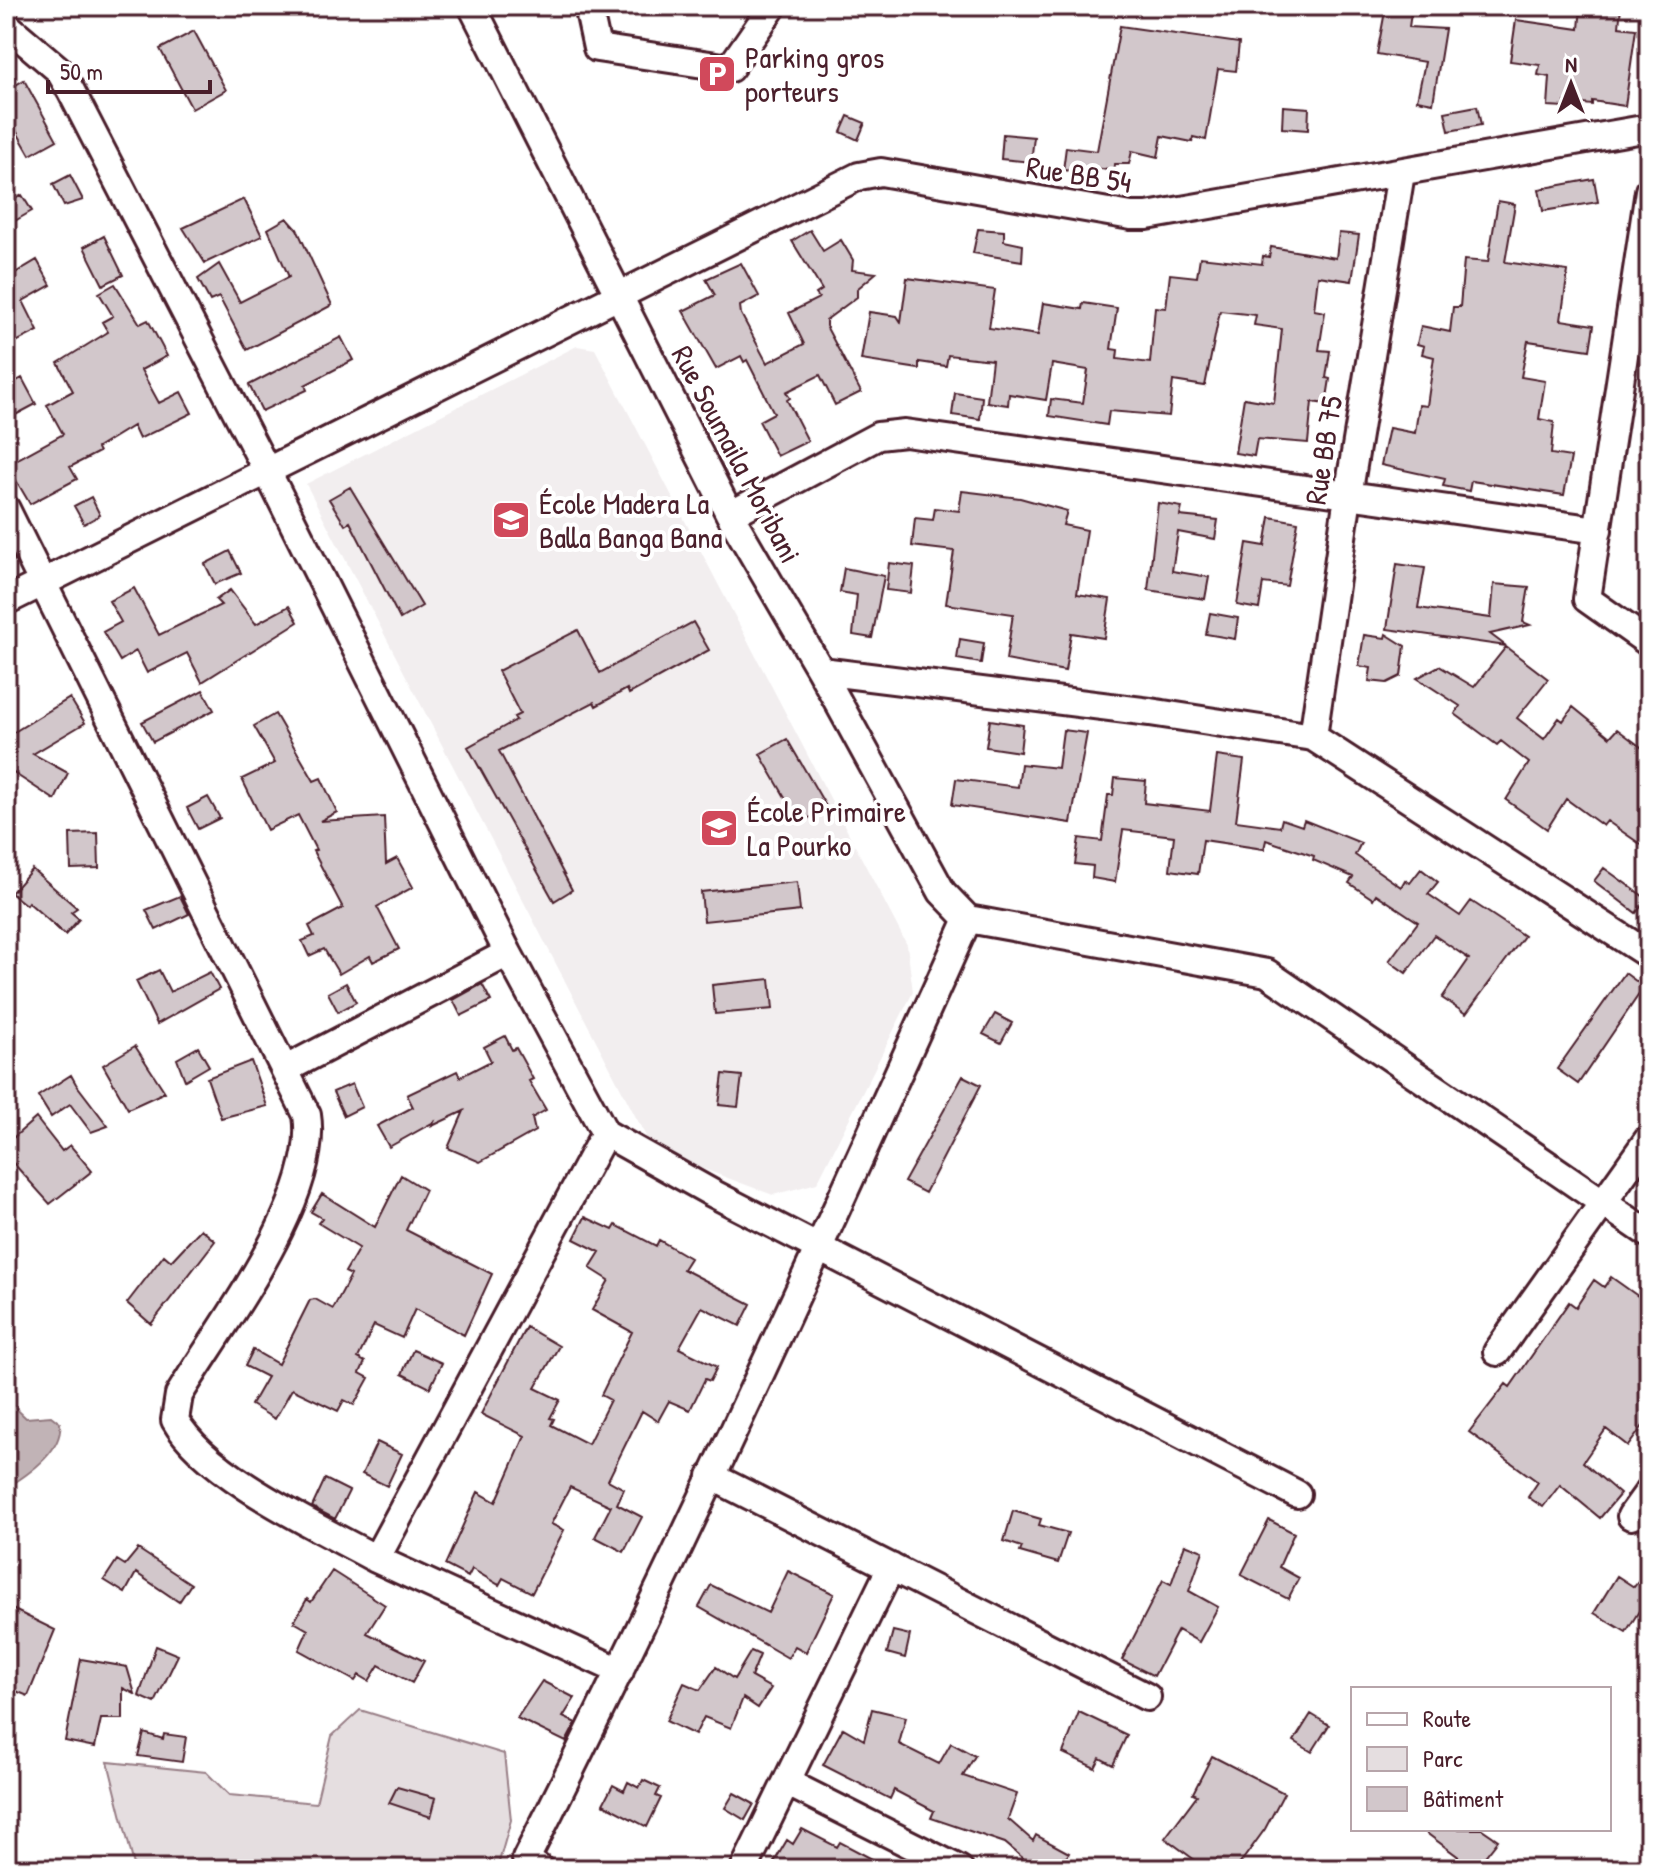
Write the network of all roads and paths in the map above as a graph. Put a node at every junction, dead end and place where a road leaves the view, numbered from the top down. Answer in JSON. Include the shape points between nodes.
{"nodes":[{"id":1,"x":472,"y":6,"type":"edge"},
{"id":2,"x":588,"y":6,"type":"edge"},
{"id":3,"x":773,"y":6,"type":"edge"},
{"id":4,"x":6,"y":25,"type":"edge"},
{"id":5,"x":1649,"y":128,"type":"edge"},
{"id":6,"x":1401,"y":173,"type":"junction"},
{"id":7,"x":1649,"y":191,"type":"edge"},
{"id":8,"x":618,"y":295,"type":"junction"},
{"id":9,"x":267,"y":471,"type":"junction"},
{"id":10,"x":1348,"y":496,"type":"junction"},
{"id":11,"x":6,"y":509,"type":"edge"},
{"id":12,"x":730,"y":515,"type":"junction"},
{"id":13,"x":1598,"y":530,"type":"junction"},
{"id":14,"x":44,"y":582,"type":"junction"},
{"id":15,"x":6,"y":601,"type":"edge"},
{"id":16,"x":1649,"y":643,"type":"edge"},
{"id":17,"x":821,"y":671,"type":"junction"},
{"id":18,"x":1313,"y":737,"type":"junction"},
{"id":19,"x":968,"y":919,"type":"junction"},
{"id":20,"x":508,"y":953,"type":"junction"},
{"id":21,"x":1649,"y":955,"type":"edge"},
{"id":22,"x":286,"y":1069,"type":"junction"},
{"id":23,"x":605,"y":1133,"type":"junction"},
{"id":24,"x":1649,"y":1138,"type":"edge"},
{"id":25,"x":1603,"y":1202,"type":"junction"},
{"id":26,"x":1649,"y":1234,"type":"edge"},
{"id":27,"x":820,"y":1247,"type":"junction"},
{"id":28,"x":1497,"y":1352,"type":"dead end"},
{"id":29,"x":711,"y":1476,"type":"junction"},
{"id":30,"x":1649,"y":1491,"type":"edge"},
{"id":31,"x":1297,"y":1494,"type":"dead end"},
{"id":32,"x":1631,"y":1516,"type":"dead end"},
{"id":33,"x":376,"y":1559,"type":"junction"},
{"id":34,"x":891,"y":1567,"type":"junction"},
{"id":35,"x":620,"y":1671,"type":"junction"},
{"id":36,"x":1147,"y":1697,"type":"dead end"},
{"id":37,"x":788,"y":1783,"type":"junction"},
{"id":38,"x":540,"y":1869,"type":"edge"},
{"id":39,"x":744,"y":1869,"type":"edge"},
{"id":40,"x":959,"y":1869,"type":"edge"}],
"edges":[{"from":1,"to":8,"type":"street","name":"Rue Soumaila Moribani"},
{"from":2,"to":3,"type":"street","via":[[597,48],[730,68]]},
{"from":4,"to":9,"type":"street","via":[[59,70]]},
{"from":5,"to":6,"type":"street","name":"Rue BB 54"},
{"from":6,"to":8,"type":"street","name":"Rue BB 54","via":[[1131,216],[870,172]]},
{"from":6,"to":10,"type":"street","name":"Rue BB 75"},
{"from":7,"to":13,"type":"street"},
{"from":8,"to":9,"type":"street","name":"Rue BB 54"},
{"from":8,"to":12,"type":"street","name":"Rue Soumaila Moribani"},
{"from":9,"to":14,"type":"street","name":"Rue BB 54"},
{"from":9,"to":20,"type":"street"},
{"from":10,"to":12,"type":"street","via":[[905,433],[878,436]]},
{"from":10,"to":13,"type":"street"},
{"from":10,"to":18,"type":"street","name":"Rue BB 75"},
{"from":11,"to":14,"type":"street"},
{"from":12,"to":17,"type":"street","name":"Rue Soumaila Moribani"},
{"from":13,"to":16,"type":"street","via":[[1587,599]]},
{"from":14,"to":15,"type":"street","name":"Rue BB 54"},
{"from":14,"to":22,"type":"street"},
{"from":17,"to":18,"type":"street"},
{"from":17,"to":19,"type":"street","name":"Rue Soumaila Moribani","via":[[942,892]]},
{"from":18,"to":21,"type":"street"},
{"from":19,"to":25,"type":"street","via":[[1267,973]]},
{"from":19,"to":27,"type":"street"},
{"from":20,"to":22,"type":"street"},
{"from":20,"to":23,"type":"street"},
{"from":22,"to":33,"type":"street","via":[[307,1115],[304,1166],[273,1241],[179,1395],[175,1420],[253,1490]]},
{"from":23,"to":27,"type":"street"},
{"from":23,"to":33,"type":"street"},
{"from":24,"to":25,"type":"street"},
{"from":25,"to":26,"type":"street"},
{"from":25,"to":28,"type":"street"},
{"from":27,"to":29,"type":"street"},
{"from":27,"to":31,"type":"street"},
{"from":29,"to":34,"type":"street"},
{"from":29,"to":35,"type":"street"},
{"from":30,"to":32,"type":"street"},
{"from":33,"to":35,"type":"street"},
{"from":34,"to":36,"type":"street"},
{"from":34,"to":37,"type":"street"},
{"from":35,"to":38,"type":"street","via":[[526,1859]]},
{"from":37,"to":39,"type":"street"},
{"from":37,"to":40,"type":"street"}]}
